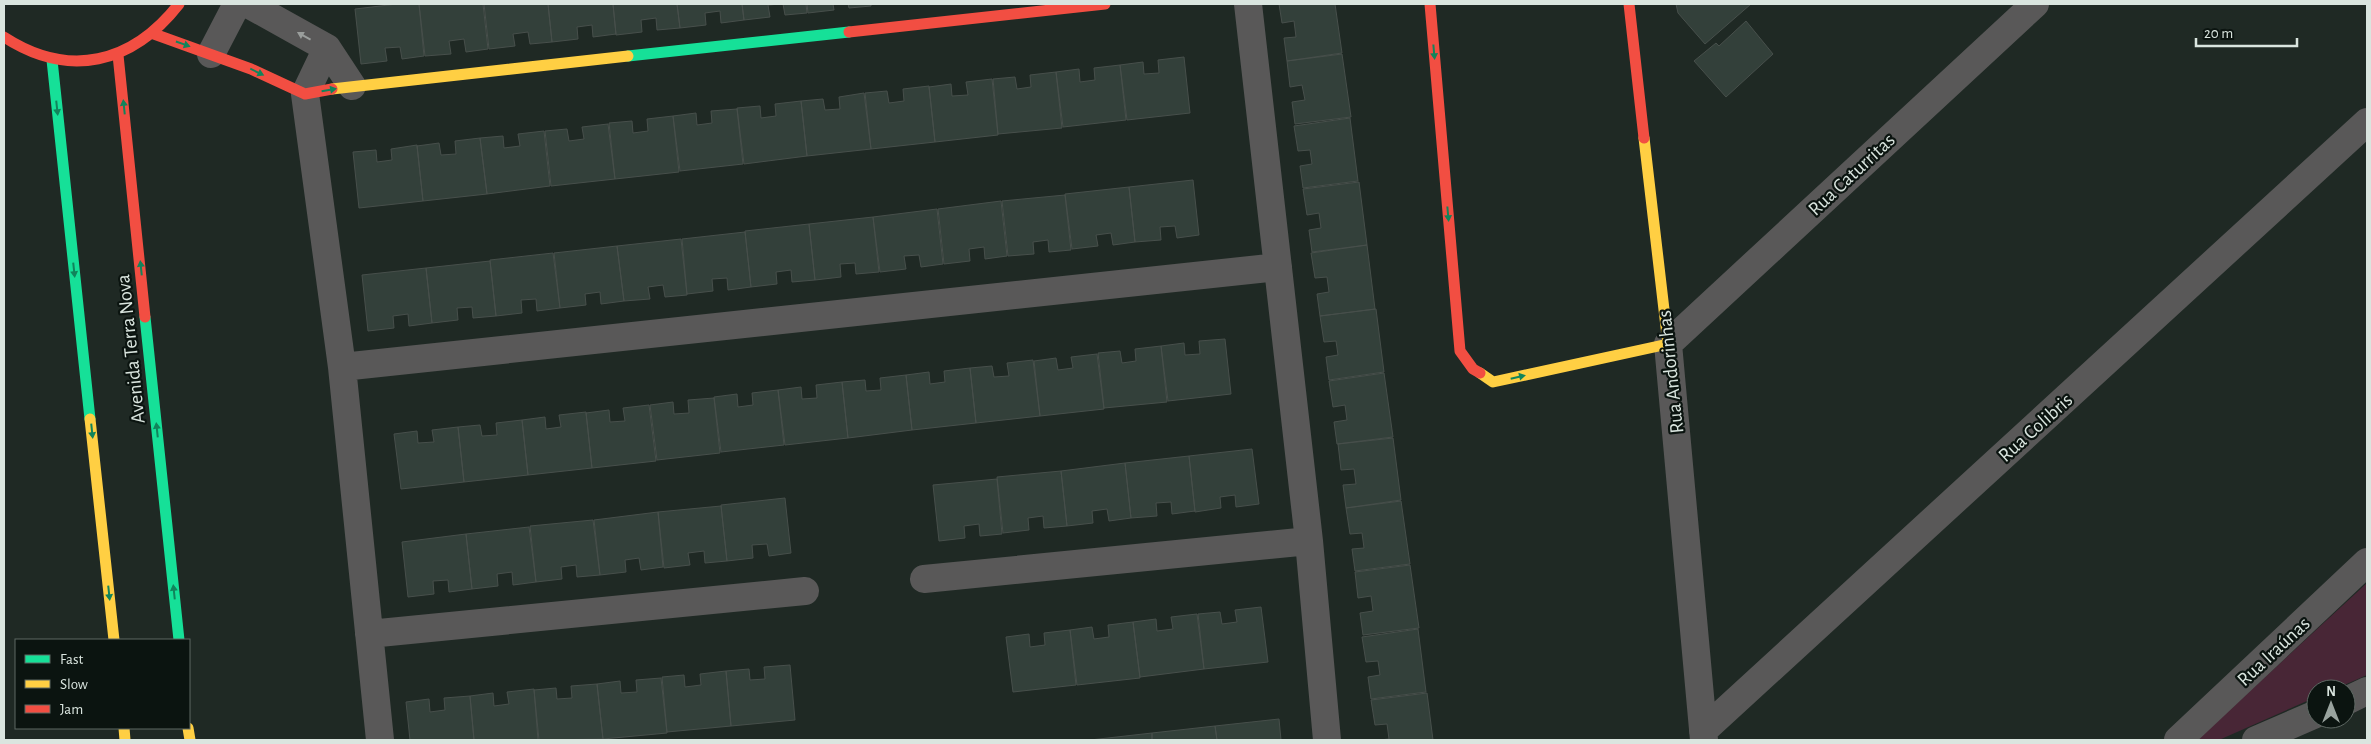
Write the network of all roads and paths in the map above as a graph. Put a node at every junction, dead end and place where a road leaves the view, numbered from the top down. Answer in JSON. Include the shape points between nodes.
{"nodes":[{"id":1,"x":179,"y":4,"type":"edge"},
{"id":2,"x":237,"y":4,"type":"edge"},
{"id":3,"x":248,"y":4,"type":"edge"},
{"id":4,"x":1105,"y":4,"type":"edge"},
{"id":5,"x":1248,"y":4,"type":"edge"},
{"id":6,"x":1430,"y":4,"type":"edge"},
{"id":7,"x":1629,"y":4,"type":"edge"},
{"id":8,"x":2035,"y":4,"type":"edge"},
{"id":9,"x":154,"y":34,"type":"junction"},
{"id":10,"x":4,"y":37,"type":"edge"},
{"id":11,"x":327,"y":48,"type":"junction"},
{"id":12,"x":212,"y":54,"type":"junction"},
{"id":13,"x":118,"y":55,"type":"junction"},
{"id":14,"x":52,"y":60,"type":"junction"},
{"id":15,"x":352,"y":86,"type":"junction"},
{"id":16,"x":305,"y":94,"type":"junction"},
{"id":17,"x":2367,"y":122,"type":"edge"},
{"id":18,"x":1278,"y":267,"type":"junction"},
{"id":19,"x":1668,"y":344,"type":"junction"},
{"id":20,"x":342,"y":367,"type":"junction"},
{"id":21,"x":1309,"y":541,"type":"junction"},
{"id":22,"x":2367,"y":562,"type":"edge"},
{"id":23,"x":924,"y":579,"type":"dead end"},
{"id":24,"x":805,"y":591,"type":"dead end"},
{"id":25,"x":370,"y":634,"type":"junction"},
{"id":26,"x":114,"y":639,"type":"edge"},
{"id":27,"x":179,"y":639,"type":"edge"},
{"id":28,"x":2306,"y":718,"type":"edge"},
{"id":29,"x":1703,"y":736,"type":"edge"},
{"id":30,"x":380,"y":740,"type":"edge"},
{"id":31,"x":1327,"y":740,"type":"edge"},
{"id":32,"x":2178,"y":740,"type":"edge"},
{"id":33,"x":2256,"y":740,"type":"edge"}],
"edges":[{"from":1,"to":9,"type":"street"},
{"from":2,"to":12,"type":"street"},
{"from":11,"to":3,"type":"street","one_way":true},
{"from":4,"to":15,"type":"street"},
{"from":5,"to":18,"type":"street"},
{"from":6,"to":19,"type":"street","one_way":true,"via":[[1460,351],[1473,370],[1494,382]]},
{"from":7,"to":19,"type":"street","name":"Rua Andorinhas"},
{"from":8,"to":19,"type":"street","name":"Rua Caturritas"},
{"from":9,"to":12,"type":"street","one_way":true},
{"from":9,"to":13,"type":"street"},
{"from":10,"to":14,"type":"street","via":[[14,46]]},
{"from":11,"to":15,"type":"street"},
{"from":11,"to":16,"type":"street"},
{"from":12,"to":16,"type":"street","one_way":true},
{"from":13,"to":14,"type":"street","via":[[85,62]]},
{"from":27,"to":13,"type":"street","name":"Avenida Terra Nova","one_way":true},
{"from":14,"to":26,"type":"street","one_way":true},
{"from":16,"to":15,"type":"street","one_way":true},
{"from":16,"to":20,"type":"street"},
{"from":17,"to":29,"type":"street","name":"Rua Colibris"},
{"from":18,"to":20,"type":"street"},
{"from":18,"to":21,"type":"street"},
{"from":19,"to":29,"type":"street","name":"Rua Andorinhas"},
{"from":20,"to":25,"type":"street"},
{"from":21,"to":23,"type":"street"},
{"from":21,"to":31,"type":"street"},
{"from":22,"to":32,"type":"street","name":"Rua Iraúnas"},
{"from":24,"to":25,"type":"street"},
{"from":25,"to":30,"type":"street"},
{"from":28,"to":33,"type":"street"}]}
